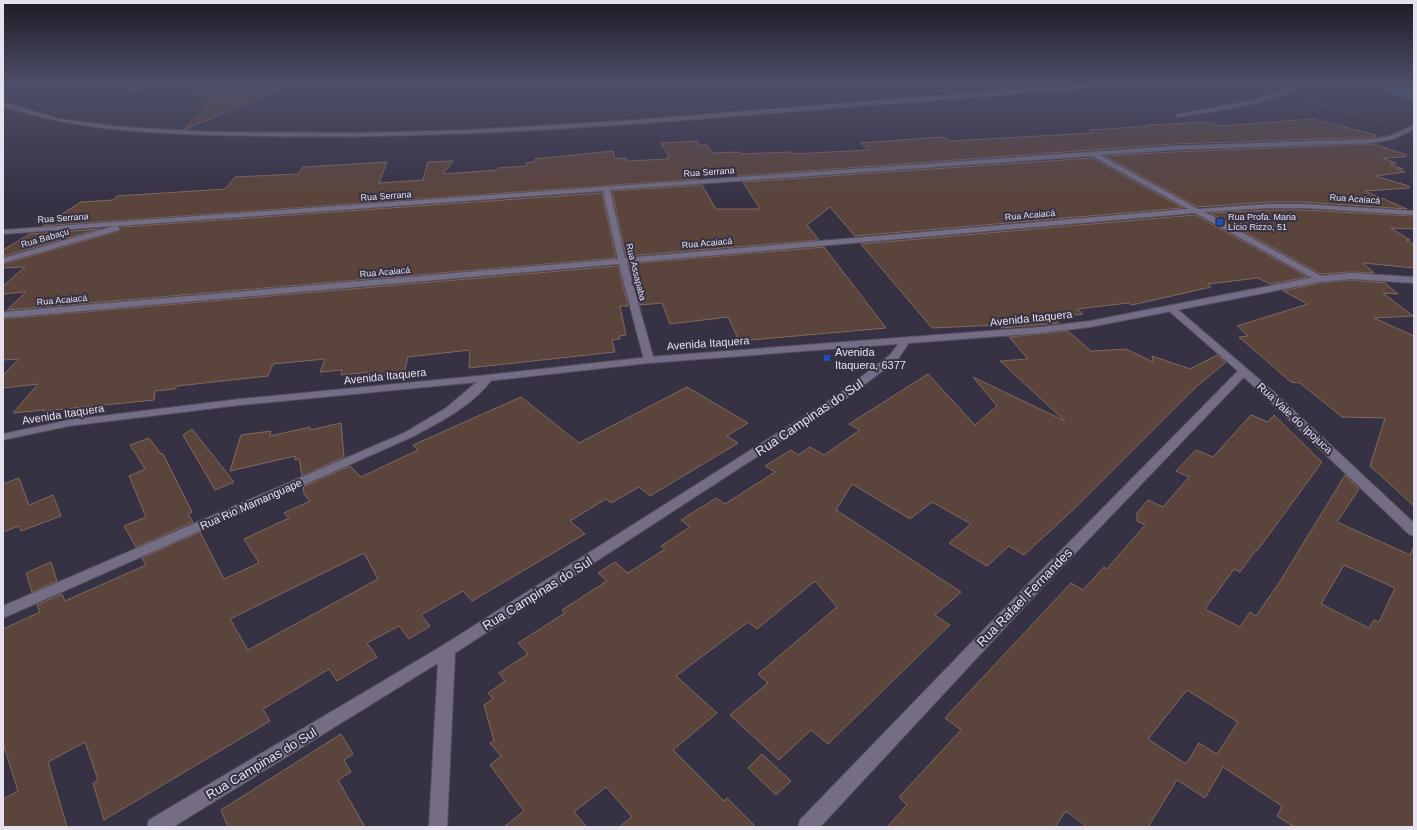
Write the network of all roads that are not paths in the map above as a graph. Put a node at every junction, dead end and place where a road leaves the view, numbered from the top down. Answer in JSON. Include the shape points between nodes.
{"nodes":[{"id":1,"x":84,"y":123,"type":"edge"},
{"id":2,"x":624,"y":123,"type":"edge"},
{"id":3,"x":1414,"y":127,"type":"edge"},
{"id":4,"x":1093,"y":154,"type":"junction"},
{"id":5,"x":606,"y":189,"type":"junction"},
{"id":6,"x":1195,"y":211,"type":"junction"},
{"id":7,"x":1414,"y":213,"type":"edge"},
{"id":8,"x":138,"y":222,"type":"junction"},
{"id":9,"x":3,"y":232,"type":"edge"},
{"id":10,"x":3,"y":261,"type":"edge"},
{"id":11,"x":622,"y":261,"type":"junction"},
{"id":12,"x":1320,"y":279,"type":"junction"},
{"id":13,"x":1414,"y":280,"type":"edge"},
{"id":14,"x":1172,"y":309,"type":"junction"},
{"id":15,"x":3,"y":315,"type":"edge"},
{"id":16,"x":905,"y":341,"type":"junction"},
{"id":17,"x":649,"y":360,"type":"junction"},
{"id":18,"x":1244,"y":371,"type":"junction"},
{"id":19,"x":488,"y":378,"type":"junction"},
{"id":20,"x":3,"y":437,"type":"edge"},
{"id":21,"x":1414,"y":531,"type":"edge"},
{"id":22,"x":3,"y":612,"type":"edge"},
{"id":23,"x":447,"y":650,"type":"junction"},
{"id":24,"x":156,"y":827,"type":"edge"},
{"id":25,"x":438,"y":827,"type":"edge"},
{"id":26,"x":807,"y":827,"type":"edge"}],
"edges":[{"from":1,"to":2,"type":"street","via":[[192,133],[358,136],[450,134]]},
{"from":3,"to":4,"type":"street","name":"Rua Serrana","via":[[1391,138],[1372,141],[1214,146]]},
{"from":4,"to":5,"type":"street","name":"Rua Serrana"},
{"from":4,"to":6,"type":"street"},
{"from":5,"to":8,"type":"street","name":"Rua Serrana"},
{"from":5,"to":11,"type":"street","name":"Rua Assapaba"},
{"from":6,"to":7,"type":"street","name":"Rua Acaiacá","via":[[1304,206]]},
{"from":6,"to":11,"type":"street","name":"Rua Acaiacá"},
{"from":6,"to":12,"type":"street"},
{"from":8,"to":9,"type":"street","name":"Rua Serrana"},
{"from":8,"to":10,"type":"street","name":"Rua Babaçu"},
{"from":11,"to":15,"type":"street","name":"Rua Acaiacá"},
{"from":11,"to":17,"type":"street","name":"Rua Assapaba"},
{"from":12,"to":13,"type":"street","name":"Avenida Itaquera","via":[[1351,276]]},
{"from":12,"to":14,"type":"street","name":"Avenida Itaquera"},
{"from":14,"to":16,"type":"street","name":"Avenida Itaquera","via":[[1069,327]]},
{"from":14,"to":18,"type":"street","name":"Rua Vale do Ipojuca"},
{"from":16,"to":17,"type":"street","name":"Avenida Itaquera"},
{"from":16,"to":23,"type":"street","name":"Rua Campinas do Sul","via":[[894,357],[843,396]]},
{"from":17,"to":19,"type":"street","name":"Avenida Itaquera"},
{"from":18,"to":21,"type":"street","name":"Rua Vale do Ipojuca"},
{"from":18,"to":26,"type":"street","name":"Rua Rafael Fernandes","via":[[1043,577]]},
{"from":19,"to":20,"type":"street","name":"Avenida Itaquera","via":[[147,413],[69,423]]},
{"from":19,"to":22,"type":"street","name":"Rua Rio Mamanguape","via":[[470,397],[444,416],[408,435]]},
{"from":23,"to":24,"type":"street","name":"Rua Campinas do Sul"},
{"from":23,"to":25,"type":"street"}]}
